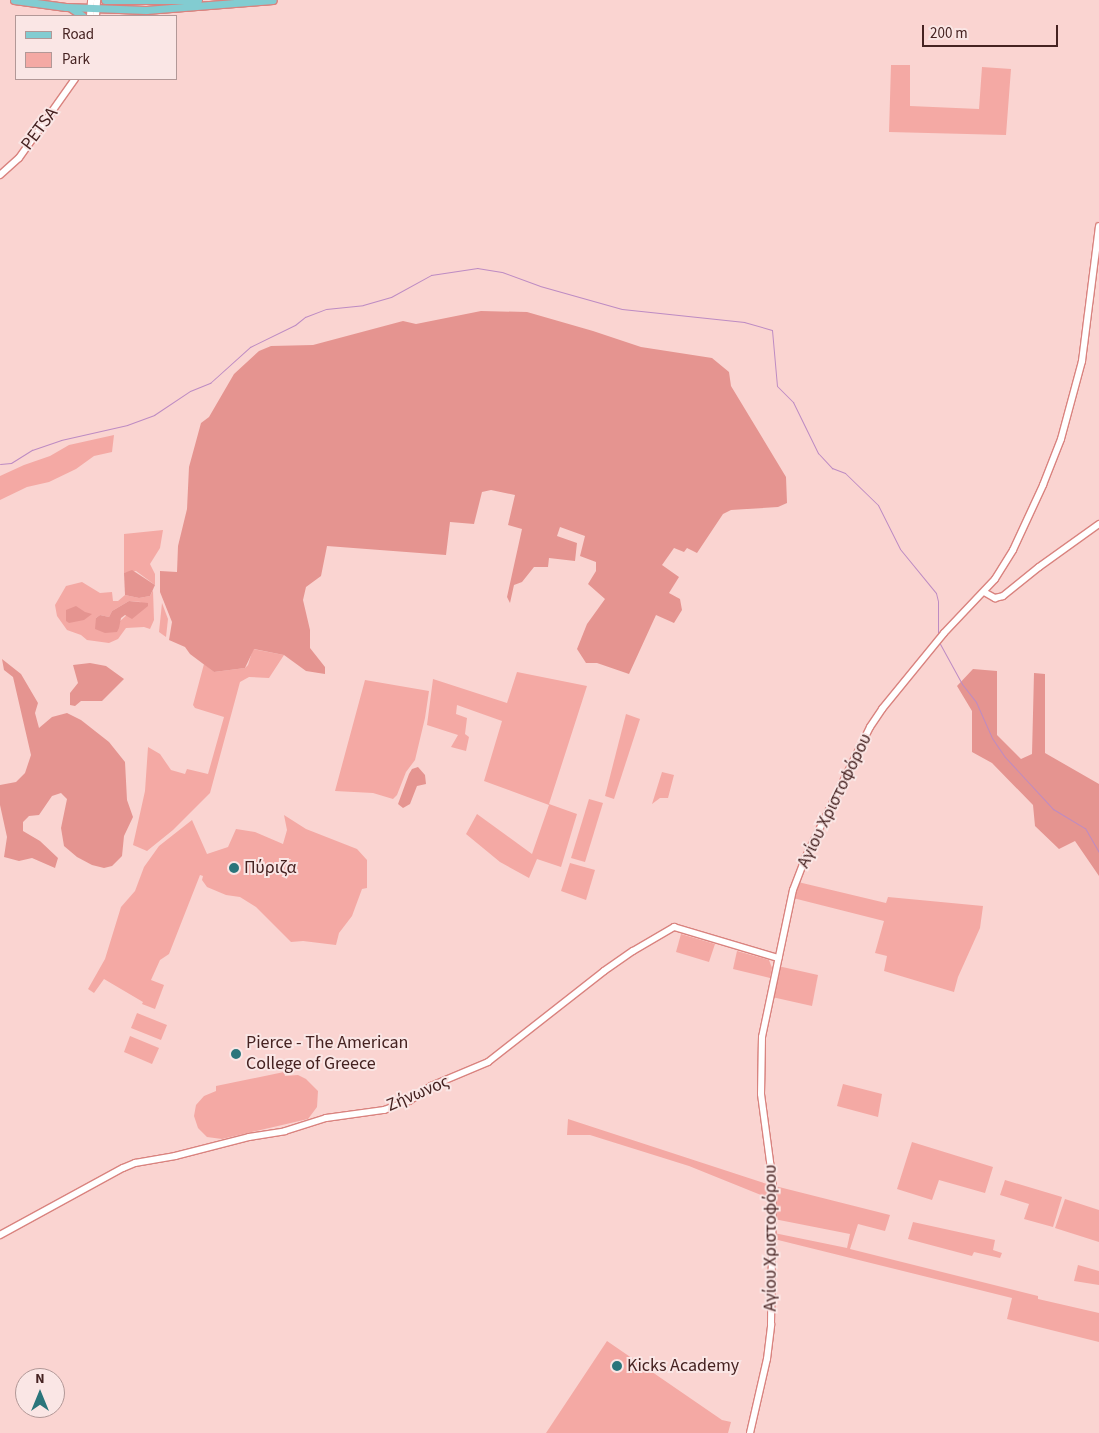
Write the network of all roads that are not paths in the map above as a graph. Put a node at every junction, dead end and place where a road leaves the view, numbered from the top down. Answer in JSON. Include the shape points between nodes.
{"nodes":[{"id":1,"x":14,"y":0,"type":"edge"},
{"id":2,"x":91,"y":0,"type":"edge"},
{"id":3,"x":97,"y":0,"type":"edge"},
{"id":4,"x":105,"y":0,"type":"edge"},
{"id":5,"x":109,"y":0,"type":"edge"},
{"id":6,"x":198,"y":0,"type":"edge"},
{"id":7,"x":273,"y":0,"type":"edge"},
{"id":8,"x":66,"y":7,"type":"junction"},
{"id":9,"x":93,"y":12,"type":"edge"},
{"id":10,"x":81,"y":15,"type":"edge"},
{"id":11,"x":74,"y":80,"type":"edge"},
{"id":12,"x":0,"y":175,"type":"edge"},
{"id":13,"x":1099,"y":226,"type":"edge"},
{"id":14,"x":1099,"y":524,"type":"edge"},
{"id":15,"x":984,"y":592,"type":"junction"},
{"id":16,"x":778,"y":958,"type":"junction"},
{"id":17,"x":0,"y":1235,"type":"edge"},
{"id":18,"x":750,"y":1433,"type":"edge"}],
"edges":[{"from":1,"to":8,"type":"main road"},
{"from":2,"to":9,"type":"main road"},
{"from":3,"to":9,"type":"main road"},
{"from":4,"to":5,"type":"main road"},
{"from":5,"to":6,"type":"main road"},
{"from":7,"to":9,"type":"main road","via":[[176,9]]},
{"from":8,"to":9,"type":"main road"},
{"from":8,"to":10,"type":"main road"},
{"from":11,"to":12,"type":"main road","name":"PETSA","via":[[19,158]]},
{"from":13,"to":15,"type":"main road","name":"Αγίου Χριστοφόρου","via":[[1082,361],[1061,439],[1013,550]]},
{"from":14,"to":15,"type":"main road","via":[[1003,596],[995,598]]},
{"from":15,"to":16,"type":"main road","name":"Αγίου Χριστοφόρου","via":[[934,644],[870,727],[805,858],[793,890]]},
{"from":16,"to":17,"type":"main road","name":"Ζήνωνος","via":[[674,927],[611,966],[488,1062],[430,1086],[409,1101],[384,1110],[326,1118],[285,1131],[135,1163]]},
{"from":16,"to":18,"type":"main road","name":"Αγίου Χριστοφόρου","via":[[760,1064],[773,1184],[770,1339]]}]}
